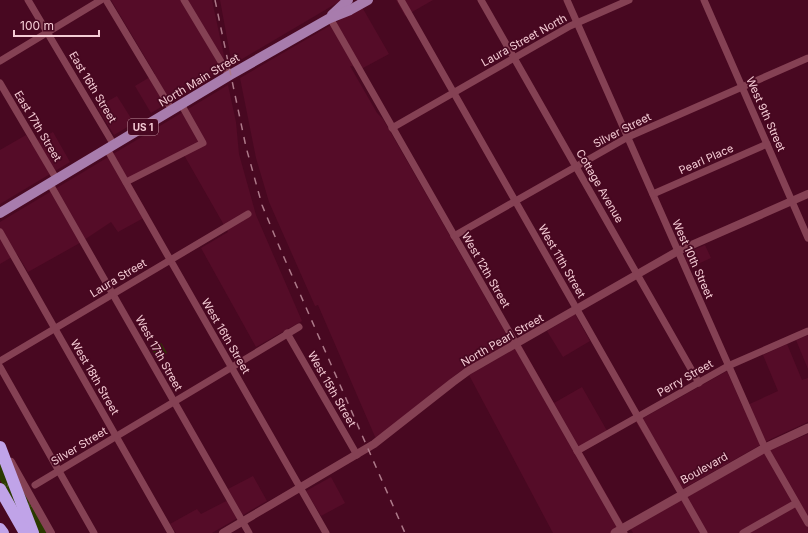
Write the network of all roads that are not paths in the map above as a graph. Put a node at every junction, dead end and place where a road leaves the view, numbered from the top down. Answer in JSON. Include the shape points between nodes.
{"nodes":[{"id":1,"x":28,"y":0,"type":"edge"},
{"id":2,"x":101,"y":0,"type":"edge"},
{"id":3,"x":106,"y":0,"type":"edge"},
{"id":4,"x":184,"y":0,"type":"edge"},
{"id":5,"x":348,"y":0,"type":"edge"},
{"id":6,"x":368,"y":0,"type":"edge"},
{"id":7,"x":400,"y":0,"type":"edge"},
{"id":8,"x":481,"y":0,"type":"edge"},
{"id":9,"x":567,"y":0,"type":"edge"},
{"id":10,"x":629,"y":0,"type":"edge"},
{"id":11,"x":704,"y":0,"type":"edge"},
{"id":12,"x":330,"y":18,"type":"junction"},
{"id":13,"x":577,"y":23,"type":"junction"},
{"id":14,"x":48,"y":32,"type":"junction"},
{"id":15,"x":514,"y":58,"type":"junction"},
{"id":16,"x":808,"y":58,"type":"edge"},
{"id":17,"x":0,"y":61,"type":"edge"},
{"id":18,"x":229,"y":76,"type":"junction"},
{"id":19,"x":0,"y":83,"type":"edge"},
{"id":20,"x":742,"y":87,"type":"junction"},
{"id":21,"x":453,"y":93,"type":"junction"},
{"id":22,"x":181,"y":104,"type":"junction"},
{"id":23,"x":172,"y":110,"type":"junction"},
{"id":24,"x":392,"y":128,"type":"junction"},
{"id":25,"x":628,"y":137,"type":"junction"},
{"id":26,"x":767,"y":144,"type":"junction"},
{"id":27,"x":111,"y":147,"type":"junction"},
{"id":28,"x":576,"y":166,"type":"junction"},
{"id":29,"x":53,"y":182,"type":"junction"},
{"id":30,"x":126,"y":182,"type":"junction"},
{"id":31,"x":653,"y":194,"type":"junction"},
{"id":32,"x":808,"y":194,"type":"edge"},
{"id":33,"x":515,"y":201,"type":"junction"},
{"id":34,"x":792,"y":201,"type":"junction"},
{"id":35,"x":0,"y":213,"type":"edge"},
{"id":36,"x":248,"y":214,"type":"dead end"},
{"id":37,"x":0,"y":232,"type":"edge"},
{"id":38,"x":454,"y":236,"type":"junction"},
{"id":39,"x":808,"y":238,"type":"edge"},
{"id":40,"x":678,"y":251,"type":"junction"},
{"id":41,"x":170,"y":260,"type":"junction"},
{"id":42,"x":638,"y":274,"type":"junction"},
{"id":43,"x":113,"y":294,"type":"junction"},
{"id":44,"x":577,"y":309,"type":"junction"},
{"id":45,"x":299,"y":327,"type":"dead end"},
{"id":46,"x":55,"y":328,"type":"junction"},
{"id":47,"x":808,"y":330,"type":"edge"},
{"id":48,"x":287,"y":333,"type":"junction"},
{"id":49,"x":516,"y":344,"type":"junction"},
{"id":50,"x":0,"y":361,"type":"edge"},
{"id":51,"x":728,"y":366,"type":"junction"},
{"id":52,"x":0,"y":367,"type":"edge"},
{"id":53,"x":231,"y":368,"type":"junction"},
{"id":54,"x":699,"y":383,"type":"junction"},
{"id":55,"x":174,"y":402,"type":"junction"},
{"id":56,"x":639,"y":417,"type":"junction"},
{"id":57,"x":808,"y":428,"type":"edge"},
{"id":58,"x":117,"y":437,"type":"junction"},
{"id":59,"x":0,"y":443,"type":"edge"},
{"id":60,"x":0,"y":447,"type":"edge"},
{"id":61,"x":765,"y":448,"type":"junction"},
{"id":62,"x":577,"y":451,"type":"junction"},
{"id":63,"x":357,"y":455,"type":"junction"},
{"id":64,"x":59,"y":471,"type":"junction"},
{"id":65,"x":35,"y":485,"type":"dead end"},
{"id":66,"x":300,"y":488,"type":"junction"},
{"id":67,"x":0,"y":489,"type":"edge"},
{"id":68,"x":682,"y":494,"type":"junction"},
{"id":69,"x":796,"y":503,"type":"junction"},
{"id":70,"x":0,"y":506,"type":"edge"},
{"id":71,"x":243,"y":522,"type":"junction"},
{"id":72,"x":808,"y":523,"type":"edge"},
{"id":73,"x":0,"y":529,"type":"edge"},
{"id":74,"x":620,"y":532,"type":"edge"},
{"id":75,"x":3,"y":533,"type":"edge"},
{"id":76,"x":15,"y":533,"type":"edge"},
{"id":77,"x":25,"y":533,"type":"edge"},
{"id":78,"x":33,"y":533,"type":"edge"},
{"id":79,"x":51,"y":533,"type":"edge"},
{"id":80,"x":94,"y":533,"type":"edge"},
{"id":81,"x":171,"y":533,"type":"edge"},
{"id":82,"x":223,"y":533,"type":"edge"},
{"id":83,"x":249,"y":533,"type":"edge"},
{"id":84,"x":326,"y":533,"type":"edge"},
{"id":85,"x":704,"y":533,"type":"edge"},
{"id":86,"x":743,"y":533,"type":"edge"}],
"edges":[{"from":1,"to":14,"type":"street","name":"East 16th Street"},
{"from":2,"to":14,"type":"street"},
{"from":3,"to":23,"type":"street"},
{"from":4,"to":18,"type":"street"},
{"from":5,"to":12,"type":"main road","name":"North Main Street","number":"US 1"},
{"from":6,"to":12,"type":"main road","name":"North Main Street","number":"US 1"},
{"from":7,"to":21,"type":"street","name":"West 11th Street"},
{"from":8,"to":15,"type":"street","name":"Cottage Avenue"},
{"from":9,"to":13,"type":"street","name":"West 10th Street"},
{"from":10,"to":13,"type":"street","name":"Laura Street North"},
{"from":11,"to":20,"type":"street","name":"West 9th Street"},
{"from":12,"to":18,"type":"main road","name":"North Main Street","number":"US 1"},
{"from":12,"to":24,"type":"street","name":"West 12th Street"},
{"from":13,"to":15,"type":"street","name":"Laura Street North"},
{"from":13,"to":25,"type":"street","name":"West 10th Street"},
{"from":14,"to":17,"type":"street"},
{"from":14,"to":27,"type":"street","name":"East 16th Street"},
{"from":15,"to":21,"type":"street","name":"Laura Street North"},
{"from":15,"to":28,"type":"street","name":"Cottage Avenue"},
{"from":16,"to":20,"type":"street","name":"Silver Street"},
{"from":18,"to":22,"type":"main road","name":"North Main Street","number":"US 1"},
{"from":19,"to":29,"type":"street","name":"East 17th Street"},
{"from":20,"to":25,"type":"street","name":"Silver Street"},
{"from":20,"to":26,"type":"street","name":"West 9th Street"},
{"from":21,"to":24,"type":"street","name":"Laura Street North"},
{"from":21,"to":33,"type":"street","name":"West 11th Street"},
{"from":22,"to":23,"type":"main road","name":"North Main Street","number":"US 1"},
{"from":22,"to":30,"type":"street","via":[[203,143]]},
{"from":23,"to":27,"type":"main road","name":"North Main Street","number":"US 1"},
{"from":24,"to":38,"type":"street","name":"West 12th Street"},
{"from":25,"to":28,"type":"street","name":"Silver Street"},
{"from":25,"to":31,"type":"street","name":"West 10th Street"},
{"from":26,"to":31,"type":"street","name":"Pearl Place"},
{"from":26,"to":34,"type":"street","name":"West 9th Street"},
{"from":27,"to":29,"type":"main road","name":"North Main Street","number":"US 1"},
{"from":27,"to":30,"type":"street","name":"West 16th Street"},
{"from":28,"to":33,"type":"street","name":"Silver Street"},
{"from":28,"to":42,"type":"street","name":"Cottage Avenue"},
{"from":29,"to":35,"type":"main road","name":"North Main Street","number":"US 1"},
{"from":29,"to":43,"type":"street","name":"West 17th Street"},
{"from":30,"to":41,"type":"street","name":"West 16th Street"},
{"from":31,"to":40,"type":"street","name":"West 10th Street"},
{"from":32,"to":34,"type":"street","name":"North Pearl Street"},
{"from":33,"to":38,"type":"street","name":"Silver Street"},
{"from":33,"to":44,"type":"street","name":"West 11th Street"},
{"from":34,"to":39,"type":"street","name":"West 9th Street"},
{"from":34,"to":40,"type":"street","name":"North Pearl Street"},
{"from":36,"to":41,"type":"street","name":"Laura Street"},
{"from":37,"to":46,"type":"street","name":"West 18th Street"},
{"from":38,"to":49,"type":"street","name":"West 12th Street"},
{"from":40,"to":42,"type":"street","name":"North Pearl Street"},
{"from":40,"to":51,"type":"street","name":"West 10th Street"},
{"from":41,"to":43,"type":"street","name":"Laura Street"},
{"from":41,"to":53,"type":"street","name":"West 16th Street"},
{"from":42,"to":44,"type":"street","name":"North Pearl Street"},
{"from":42,"to":54,"type":"street","name":"Cottage Avenue"},
{"from":43,"to":46,"type":"street","name":"Laura Street"},
{"from":43,"to":55,"type":"street","name":"West 17th Street"},
{"from":44,"to":49,"type":"street","name":"North Pearl Street"},
{"from":44,"to":56,"type":"street","name":"West 11th Street"},
{"from":45,"to":48,"type":"street","name":"Silver Street"},
{"from":46,"to":50,"type":"street","name":"Laura Street"},
{"from":46,"to":58,"type":"street","name":"West 18th Street"},
{"from":47,"to":51,"type":"street","name":"Perry Street"},
{"from":48,"to":53,"type":"street","name":"Silver Street"},
{"from":48,"to":63,"type":"street","name":"West 15th Street"},
{"from":49,"to":62,"type":"street","name":"West 12th Street"},
{"from":49,"to":63,"type":"street","name":"North Pearl Street","via":[[453,382]]},
{"from":51,"to":54,"type":"street","name":"Perry Street"},
{"from":51,"to":61,"type":"street","name":"West 10th Street"},
{"from":52,"to":64,"type":"street"},
{"from":53,"to":55,"type":"street","name":"Silver Street"},
{"from":53,"to":66,"type":"street","name":"West 16th Street"},
{"from":54,"to":56,"type":"street","name":"Perry Street"},
{"from":55,"to":58,"type":"street","name":"Silver Street"},
{"from":55,"to":71,"type":"street","name":"West 17th Street"},
{"from":56,"to":62,"type":"street","name":"Perry Street"},
{"from":56,"to":68,"type":"street","name":"West 11th Street"},
{"from":57,"to":61,"type":"main road","name":"Boulevard"},
{"from":58,"to":64,"type":"street","name":"Silver Street"},
{"from":58,"to":81,"type":"street","name":"West 18th Street"},
{"from":59,"to":79,"type":"street"},
{"from":60,"to":78,"type":"highway"},
{"from":61,"to":68,"type":"main road","name":"Boulevard"},
{"from":61,"to":69,"type":"street","name":"West 10th Street"},
{"from":62,"to":74,"type":"street","name":"West 12th Street"},
{"from":63,"to":66,"type":"street","name":"North Pearl Street"},
{"from":64,"to":65,"type":"street","name":"Silver Street"},
{"from":64,"to":80,"type":"street"},
{"from":66,"to":71,"type":"street","name":"North Pearl Street"},
{"from":66,"to":84,"type":"street","name":"West 16th Street"},
{"from":67,"to":77,"type":"highway"},
{"from":68,"to":74,"type":"main road","name":"Boulevard"},
{"from":68,"to":85,"type":"street","name":"West 11th Street"},
{"from":69,"to":72,"type":"street","name":"West 10th Street"},
{"from":69,"to":86,"type":"street"},
{"from":70,"to":76,"type":"highway"},
{"from":71,"to":82,"type":"street","name":"North Pearl Street"},
{"from":71,"to":83,"type":"street","name":"West 17th Street"},
{"from":73,"to":75,"type":"highway"}]}
